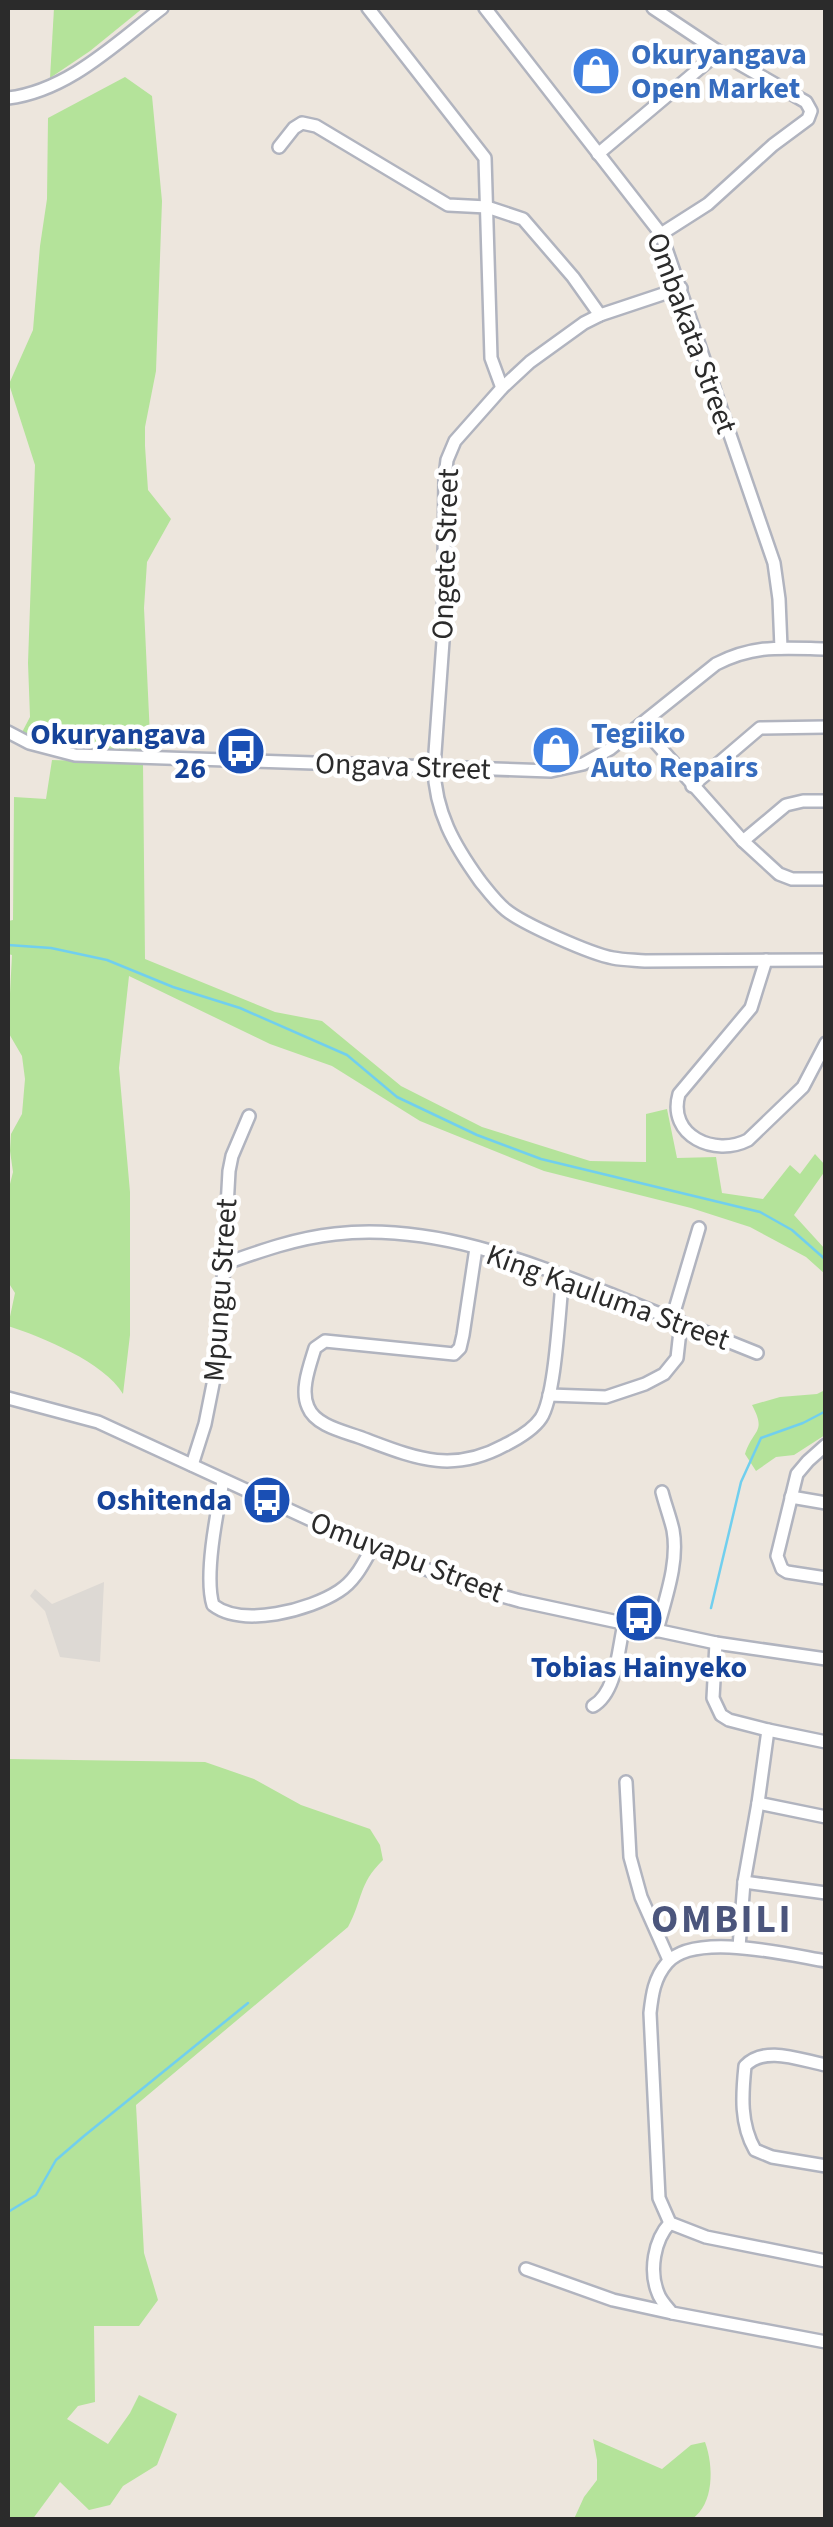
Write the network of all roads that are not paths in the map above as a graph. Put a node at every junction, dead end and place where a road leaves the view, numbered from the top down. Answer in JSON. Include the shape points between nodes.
{"nodes":[{"id":1,"x":162,"y":8,"type":"edge"},
{"id":2,"x":368,"y":8,"type":"edge"},
{"id":3,"x":486,"y":8,"type":"edge"},
{"id":4,"x":653,"y":8,"type":"edge"},
{"id":5,"x":720,"y":52,"type":"junction"},
{"id":6,"x":8,"y":98,"type":"edge"},
{"id":7,"x":279,"y":147,"type":"dead end"},
{"id":8,"x":598,"y":154,"type":"junction"},
{"id":9,"x":487,"y":206,"type":"junction"},
{"id":10,"x":662,"y":234,"type":"junction"},
{"id":11,"x":682,"y":288,"type":"junction"},
{"id":12,"x":600,"y":315,"type":"junction"},
{"id":13,"x":502,"y":388,"type":"junction"},
{"id":14,"x":781,"y":648,"type":"junction"},
{"id":15,"x":826,"y":649,"type":"edge"},
{"id":16,"x":640,"y":725,"type":"junction"},
{"id":17,"x":826,"y":727,"type":"edge"},
{"id":18,"x":8,"y":732,"type":"edge"},
{"id":19,"x":434,"y":767,"type":"junction"},
{"id":20,"x":692,"y":786,"type":"junction"},
{"id":21,"x":826,"y":801,"type":"edge"},
{"id":22,"x":743,"y":841,"type":"junction"},
{"id":23,"x":826,"y":879,"type":"edge"},
{"id":24,"x":766,"y":960,"type":"junction"},
{"id":25,"x":826,"y":960,"type":"edge"},
{"id":26,"x":826,"y":1043,"type":"edge"},
{"id":27,"x":248,"y":1116,"type":"dead end"},
{"id":28,"x":699,"y":1228,"type":"dead end"},
{"id":29,"x":476,"y":1248,"type":"junction"},
{"id":30,"x":224,"y":1264,"type":"junction"},
{"id":31,"x":562,"y":1275,"type":"junction"},
{"id":32,"x":676,"y":1321,"type":"junction"},
{"id":33,"x":757,"y":1353,"type":"dead end"},
{"id":34,"x":550,"y":1396,"type":"junction"},
{"id":35,"x":8,"y":1398,"type":"edge"},
{"id":36,"x":826,"y":1445,"type":"edge"},
{"id":37,"x":192,"y":1465,"type":"junction"},
{"id":38,"x":223,"y":1480,"type":"junction"},
{"id":39,"x":662,"y":1492,"type":"dead end"},
{"id":40,"x":790,"y":1497,"type":"junction"},
{"id":41,"x":826,"y":1503,"type":"edge"},
{"id":42,"x":372,"y":1548,"type":"junction"},
{"id":43,"x":826,"y":1578,"type":"edge"},
{"id":44,"x":624,"y":1624,"type":"junction"},
{"id":45,"x":657,"y":1631,"type":"junction"},
{"id":46,"x":716,"y":1643,"type":"junction"},
{"id":47,"x":826,"y":1659,"type":"edge"},
{"id":48,"x":592,"y":1706,"type":"dead end"},
{"id":49,"x":768,"y":1730,"type":"junction"},
{"id":50,"x":826,"y":1742,"type":"edge"},
{"id":51,"x":626,"y":1782,"type":"dead end"},
{"id":52,"x":758,"y":1804,"type":"junction"},
{"id":53,"x":826,"y":1817,"type":"edge"},
{"id":54,"x":744,"y":1882,"type":"junction"},
{"id":55,"x":826,"y":1894,"type":"edge"},
{"id":56,"x":739,"y":1946,"type":"junction"},
{"id":57,"x":669,"y":1960,"type":"junction"},
{"id":58,"x":826,"y":1960,"type":"edge"},
{"id":59,"x":826,"y":2065,"type":"edge"},
{"id":60,"x":826,"y":2166,"type":"edge"},
{"id":61,"x":670,"y":2223,"type":"junction"},
{"id":62,"x":826,"y":2261,"type":"edge"},
{"id":63,"x":526,"y":2269,"type":"dead end"},
{"id":64,"x":672,"y":2313,"type":"junction"},
{"id":65,"x":826,"y":2342,"type":"edge"}],
"edges":[{"from":1,"to":6,"type":"street","via":[[62,80]]},
{"from":2,"to":9,"type":"street","via":[[484,158]]},
{"from":3,"to":8,"type":"street","name":"Ombakata Street"},
{"from":4,"to":5,"type":"street"},
{"from":5,"to":8,"type":"street"},
{"from":5,"to":10,"type":"street","via":[[806,102],[810,112],[708,204]]},
{"from":7,"to":9,"type":"street","via":[[302,122],[448,206]]},
{"from":8,"to":10,"type":"street","name":"Ombakata Street"},
{"from":9,"to":12,"type":"street","via":[[523,219]]},
{"from":9,"to":13,"type":"street","via":[[491,358]]},
{"from":10,"to":11,"type":"street","name":"Ombakata Street"},
{"from":11,"to":12,"type":"street","name":"Ongete Street"},
{"from":11,"to":14,"type":"street","name":"Ombakata Street","via":[[774,562]]},
{"from":12,"to":13,"type":"street","name":"Ongete Street"},
{"from":13,"to":19,"type":"street","name":"Ongete Street","via":[[454,441],[447,460]]},
{"from":14,"to":15,"type":"street","name":"Ongava Street"},
{"from":14,"to":16,"type":"street","name":"Ongava Street","via":[[754,649],[716,664]]},
{"from":16,"to":19,"type":"street","name":"Ongava Street","via":[[584,764],[552,771]]},
{"from":16,"to":20,"type":"street"},
{"from":17,"to":20,"type":"street","via":[[760,728]]},
{"from":18,"to":19,"type":"street","name":"Ongava Street","via":[[75,755]]},
{"from":19,"to":24,"type":"street","name":"Ongete Street","via":[[446,828],[508,912],[617,959]]},
{"from":20,"to":22,"type":"street"},
{"from":21,"to":22,"type":"street","via":[[786,805]]},
{"from":22,"to":23,"type":"street","via":[[787,878]]},
{"from":24,"to":25,"type":"street","name":"Ongete Street"},
{"from":24,"to":26,"type":"street","via":[[746,1016],[679,1094],[679,1120],[706,1144],[748,1140],[803,1086]]},
{"from":27,"to":30,"type":"street","name":"Mpungu Street","via":[[229,1171]]},
{"from":28,"to":32,"type":"street"},
{"from":29,"to":30,"type":"street","name":"King Kauluma Street","via":[[428,1237],[338,1233]]},
{"from":29,"to":31,"type":"street","name":"King Kauluma Street"},
{"from":29,"to":34,"type":"street","via":[[454,1354],[325,1341],[315,1348],[307,1380],[310,1412],[338,1430],[405,1454],[456,1462],[515,1440],[541,1418]]},
{"from":30,"to":37,"type":"street","name":"Mpungu Street","via":[[214,1389]]},
{"from":31,"to":32,"type":"street","name":"King Kauluma Street"},
{"from":31,"to":34,"type":"street"},
{"from":32,"to":33,"type":"street","name":"King Kauluma Street"},
{"from":32,"to":34,"type":"street","via":[[677,1358],[664,1374],[606,1397]]},
{"from":35,"to":37,"type":"street","name":"Omuvapu Street","via":[[98,1422]]},
{"from":36,"to":40,"type":"street","via":[[797,1474]]},
{"from":37,"to":38,"type":"street","name":"Omuvapu Street"},
{"from":38,"to":42,"type":"street","name":"Omuvapu Street"},
{"from":38,"to":42,"type":"street","via":[[210,1587],[213,1605],[225,1613],[305,1607],[340,1590]]},
{"from":39,"to":45,"type":"street","via":[[674,1534]]},
{"from":40,"to":41,"type":"street"},
{"from":40,"to":43,"type":"street","via":[[779,1564],[787,1572]]},
{"from":42,"to":44,"type":"street","name":"Omuvapu Street","via":[[477,1589]]},
{"from":44,"to":45,"type":"street","name":"Omuvapu Street"},
{"from":44,"to":48,"type":"street","via":[[606,1693]]},
{"from":45,"to":46,"type":"street","name":"Omuvapu Street"},
{"from":46,"to":47,"type":"street","name":"Omuvapu Street"},
{"from":46,"to":49,"type":"street","via":[[716,1708],[729,1720]]},
{"from":49,"to":50,"type":"street"},
{"from":49,"to":52,"type":"street"},
{"from":51,"to":57,"type":"street","via":[[630,1857]]},
{"from":52,"to":53,"type":"street"},
{"from":52,"to":54,"type":"street"},
{"from":54,"to":55,"type":"street"},
{"from":54,"to":56,"type":"street"},
{"from":56,"to":57,"type":"street","via":[[687,1949]]},
{"from":56,"to":58,"type":"street"},
{"from":57,"to":61,"type":"street","via":[[654,1984],[650,2014],[659,2198]]},
{"from":59,"to":60,"type":"street","via":[[754,2058],[745,2066],[743,2101],[756,2150]]},
{"from":61,"to":62,"type":"street","via":[[706,2237]]},
{"from":61,"to":64,"type":"street","via":[[656,2246],[655,2273],[658,2294]]},
{"from":63,"to":64,"type":"street"},
{"from":64,"to":65,"type":"street"}]}
